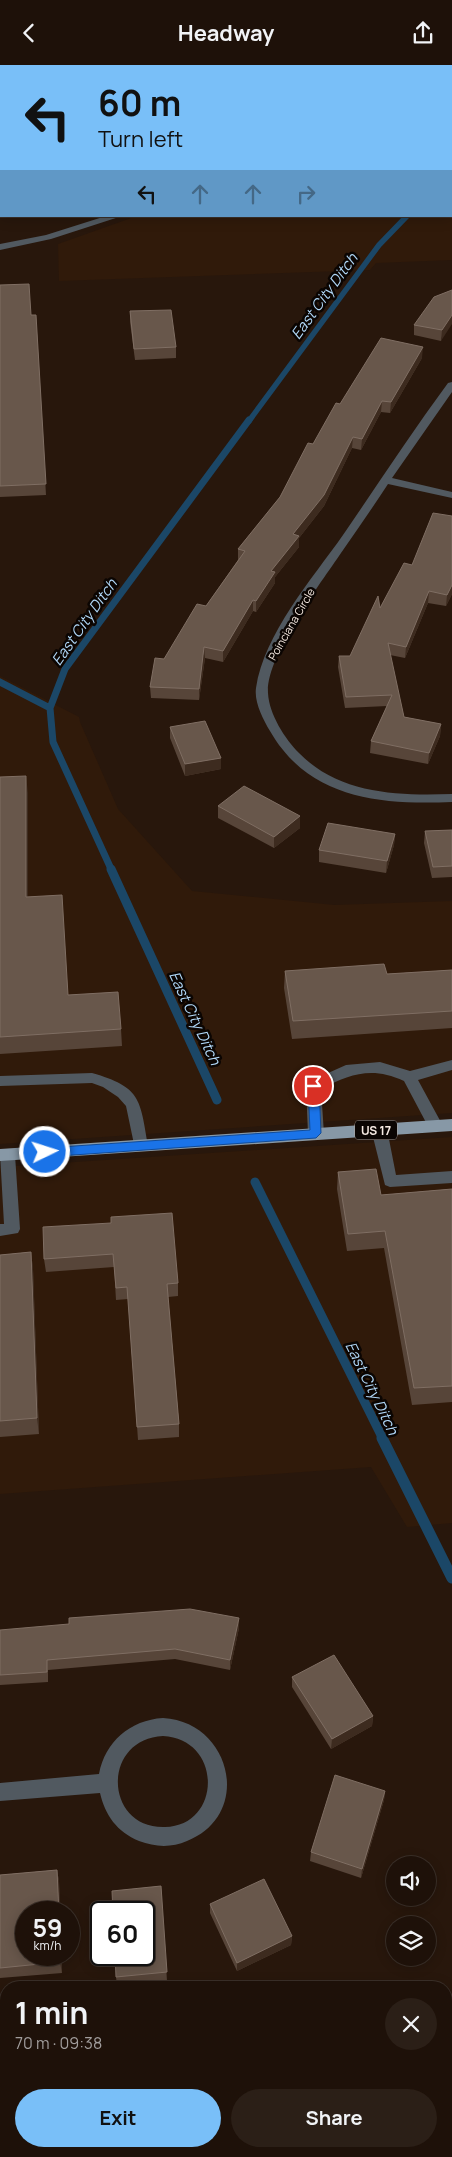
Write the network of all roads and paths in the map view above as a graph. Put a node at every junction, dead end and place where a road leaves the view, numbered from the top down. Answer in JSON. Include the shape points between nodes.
{"nodes":[{"id":1,"x":114,"y":217,"type":"edge"},
{"id":2,"x":0,"y":247,"type":"edge"},
{"id":3,"x":452,"y":385,"type":"edge"},
{"id":4,"x":386,"y":480,"type":"junction"},
{"id":5,"x":452,"y":495,"type":"edge"},
{"id":6,"x":452,"y":798,"type":"edge"},
{"id":7,"x":452,"y":1065,"type":"edge"},
{"id":8,"x":409,"y":1077,"type":"junction"},
{"id":9,"x":0,"y":1081,"type":"edge"},
{"id":10,"x":452,"y":1125,"type":"edge"},
{"id":11,"x":435,"y":1126,"type":"junction"},
{"id":12,"x":379,"y":1129,"type":"junction"},
{"id":13,"x":316,"y":1133,"type":"junction"},
{"id":14,"x":140,"y":1145,"type":"junction"},
{"id":15,"x":3,"y":1155,"type":"edge"},
{"id":16,"x":452,"y":1177,"type":"edge"},
{"id":17,"x":0,"y":1230,"type":"edge"},
{"id":18,"x":106,"y":1783,"type":"junction"},
{"id":19,"x":0,"y":1792,"type":"edge"}],
"edges":[{"from":1,"to":2,"type":"street","via":[[48,237]]},
{"from":3,"to":4,"type":"street","name":"Poinciana Circle"},
{"from":4,"to":5,"type":"street"},
{"from":4,"to":6,"type":"street","name":"Poinciana Circle","via":[[276,646],[266,667],[261,691],[278,739],[296,760],[315,774],[351,791],[415,800]]},
{"from":7,"to":8,"type":"street"},
{"from":8,"to":11,"type":"street"},
{"from":8,"to":13,"type":"street","via":[[380,1067],[346,1069],[313,1086]]},
{"from":9,"to":14,"type":"street","via":[[92,1078],[108,1083],[133,1105]]},
{"from":10,"to":11,"type":"main road","number":"US 17"},
{"from":11,"to":12,"type":"main road","number":"US 17"},
{"from":12,"to":13,"type":"main road","number":"US 17"},
{"from":12,"to":16,"type":"street","via":[[390,1181]]},
{"from":13,"to":14,"type":"main road","number":"US 17"},
{"from":14,"to":15,"type":"main road","number":"US 17"},
{"from":15,"to":17,"type":"street","via":[[12,1229]]},
{"from":18,"to":18,"type":"street","via":[[110,1765],[120,1749],[151,1729],[170,1728],[196,1738],[214,1757],[219,1792],[200,1823],[184,1832],[166,1836],[148,1834],[131,1827],[118,1815]]},
{"from":18,"to":19,"type":"street"}]}
